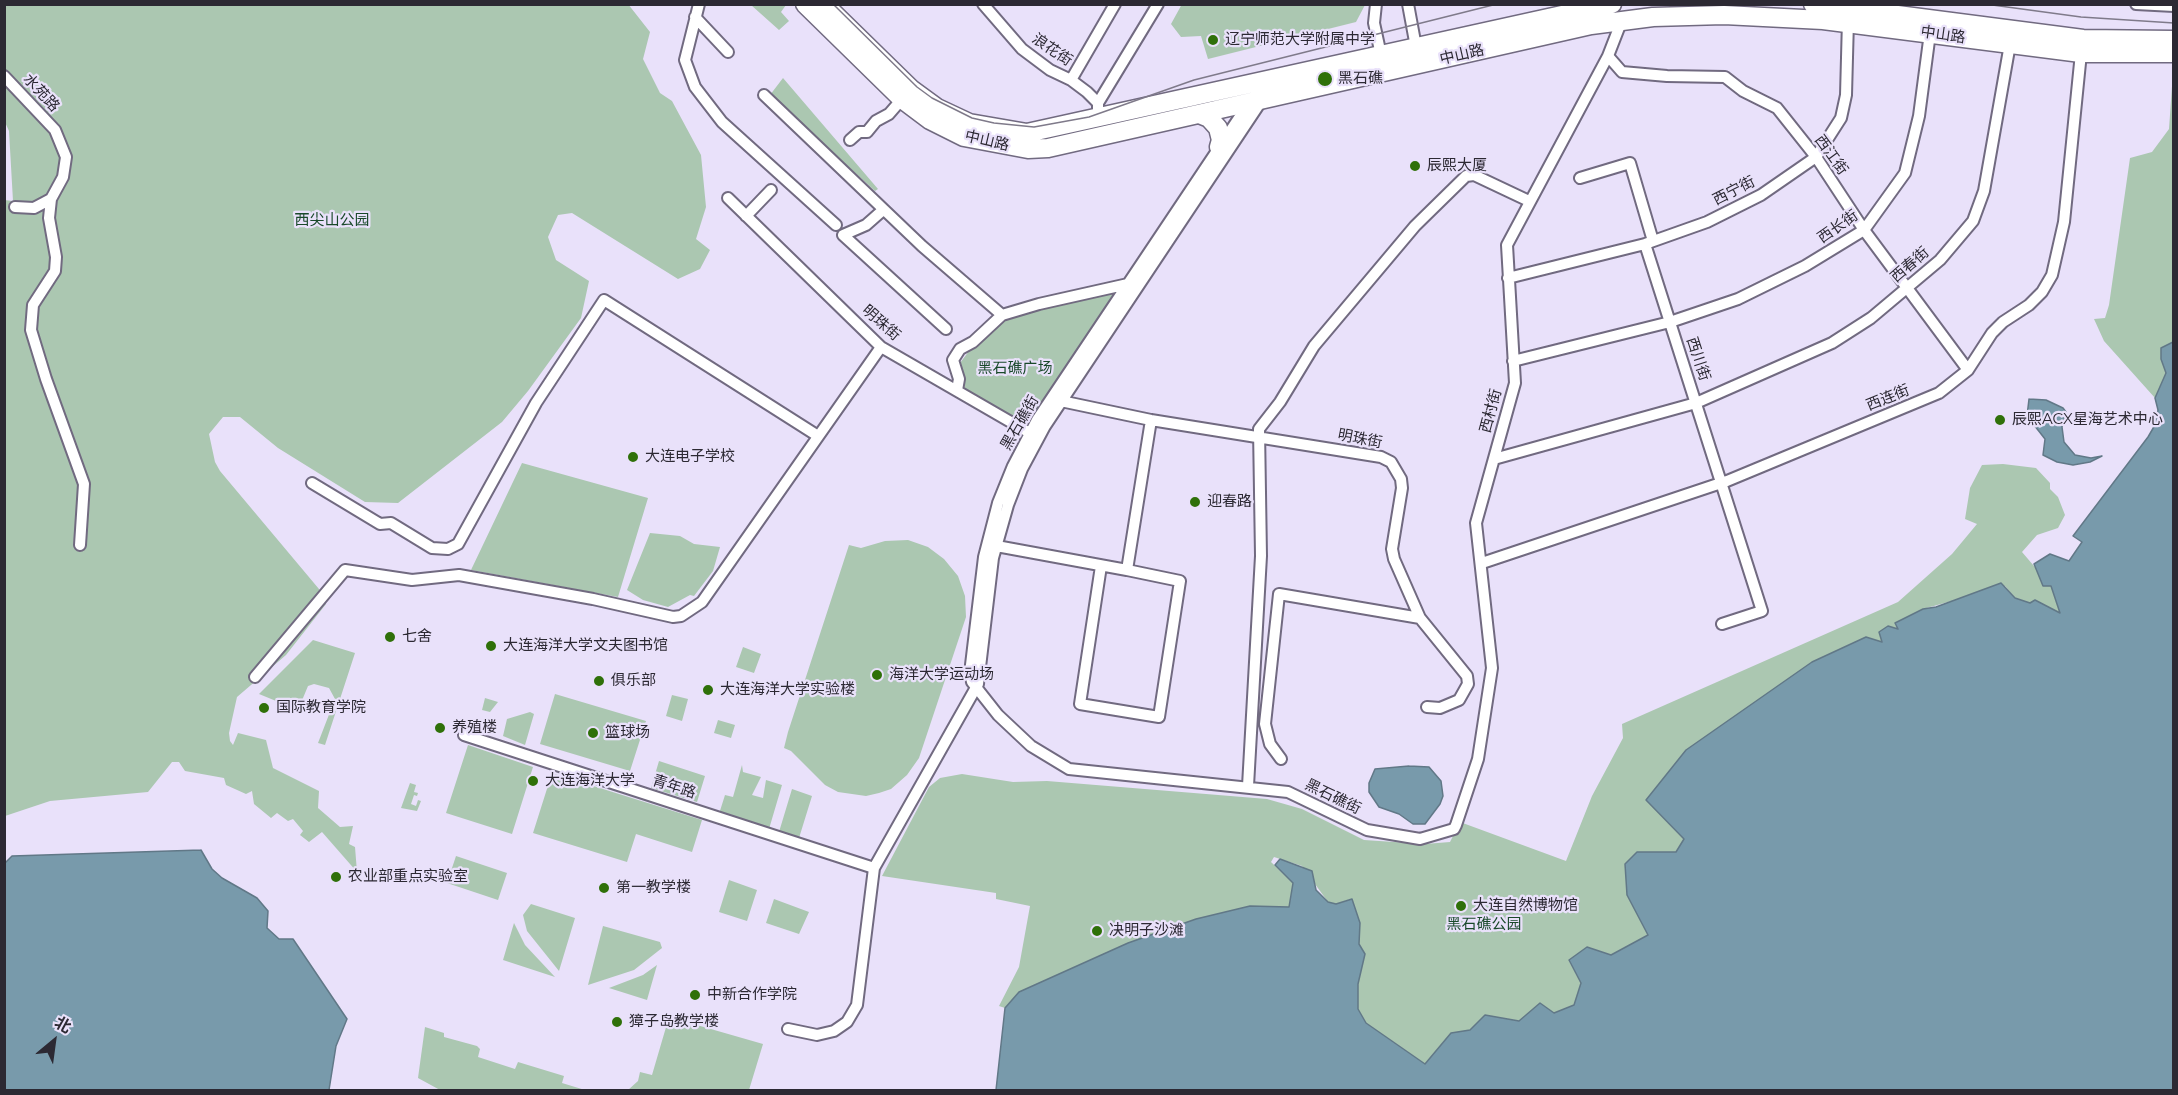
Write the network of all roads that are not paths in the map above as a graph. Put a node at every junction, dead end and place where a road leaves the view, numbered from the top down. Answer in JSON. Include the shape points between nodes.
{"nodes":[{"id":1,"x":699,"y":4,"type":"edge"},
{"id":2,"x":805,"y":4,"type":"edge"},
{"id":3,"x":824,"y":4,"type":"edge"},
{"id":4,"x":983,"y":4,"type":"edge"},
{"id":5,"x":1115,"y":4,"type":"edge"},
{"id":6,"x":1158,"y":4,"type":"edge"},
{"id":7,"x":1376,"y":4,"type":"edge"},
{"id":8,"x":1408,"y":4,"type":"edge"},
{"id":9,"x":1612,"y":4,"type":"edge"},
{"id":10,"x":1813,"y":4,"type":"edge"},
{"id":11,"x":2136,"y":4,"type":"edge"},
{"id":12,"x":2174,"y":6,"type":"edge"},
{"id":13,"x":1848,"y":12,"type":"edge"},
{"id":14,"x":695,"y":16,"type":"junction"},
{"id":15,"x":1622,"y":20,"type":"junction"},
{"id":16,"x":1930,"y":33,"type":"junction"},
{"id":17,"x":2174,"y":40,"type":"edge"},
{"id":18,"x":2010,"y":44,"type":"junction"},
{"id":19,"x":1416,"y":47,"type":"junction"},
{"id":20,"x":728,"y":52,"type":"dead end"},
{"id":21,"x":2174,"y":53,"type":"edge"},
{"id":22,"x":2081,"y":54,"type":"junction"},
{"id":23,"x":1381,"y":55,"type":"junction"},
{"id":24,"x":1608,"y":56,"type":"junction"},
{"id":25,"x":1330,"y":66,"type":"junction"},
{"id":26,"x":4,"y":76,"type":"edge"},
{"id":27,"x":1071,"y":80,"type":"junction"},
{"id":28,"x":1209,"y":94,"type":"junction"},
{"id":29,"x":764,"y":95,"type":"dead end"},
{"id":30,"x":902,"y":99,"type":"junction"},
{"id":31,"x":1247,"y":106,"type":"junction"},
{"id":32,"x":1098,"y":111,"type":"junction"},
{"id":33,"x":1199,"y":114,"type":"junction"},
{"id":34,"x":1237,"y":137,"type":"junction"},
{"id":35,"x":850,"y":140,"type":"dead end"},
{"id":36,"x":1219,"y":147,"type":"junction"},
{"id":37,"x":1816,"y":157,"type":"junction"},
{"id":38,"x":1580,"y":178,"type":"dead end"},
{"id":39,"x":771,"y":190,"type":"dead end"},
{"id":40,"x":728,"y":198,"type":"dead end"},
{"id":41,"x":51,"y":199,"type":"junction"},
{"id":42,"x":1529,"y":201,"type":"junction"},
{"id":43,"x":15,"y":207,"type":"dead end"},
{"id":44,"x":883,"y":210,"type":"junction"},
{"id":45,"x":746,"y":216,"type":"junction"},
{"id":46,"x":836,"y":225,"type":"dead end"},
{"id":47,"x":1864,"y":230,"type":"junction"},
{"id":48,"x":1649,"y":243,"type":"junction"},
{"id":49,"x":1508,"y":278,"type":"junction"},
{"id":50,"x":1128,"y":284,"type":"junction"},
{"id":51,"x":1907,"y":287,"type":"junction"},
{"id":52,"x":1002,"y":315,"type":"junction"},
{"id":53,"x":1670,"y":322,"type":"junction"},
{"id":54,"x":946,"y":329,"type":"dead end"},
{"id":55,"x":881,"y":347,"type":"junction"},
{"id":56,"x":1513,"y":361,"type":"junction"},
{"id":57,"x":1968,"y":370,"type":"junction"},
{"id":58,"x":957,"y":390,"type":"junction"},
{"id":59,"x":1056,"y":400,"type":"junction"},
{"id":60,"x":1696,"y":403,"type":"junction"},
{"id":61,"x":1151,"y":420,"type":"junction"},
{"id":62,"x":1034,"y":435,"type":"junction"},
{"id":63,"x":818,"y":436,"type":"junction"},
{"id":64,"x":1257,"y":438,"type":"junction"},
{"id":65,"x":1494,"y":459,"type":"junction"},
{"id":66,"x":312,"y":483,"type":"dead end"},
{"id":67,"x":1722,"y":483,"type":"junction"},
{"id":68,"x":80,"y":545,"type":"dead end"},
{"id":69,"x":991,"y":545,"type":"junction"},
{"id":70,"x":1482,"y":563,"type":"junction"},
{"id":71,"x":1101,"y":566,"type":"junction"},
{"id":72,"x":1127,"y":570,"type":"junction"},
{"id":73,"x":1420,"y":618,"type":"junction"},
{"id":74,"x":1722,"y":624,"type":"dead end"},
{"id":75,"x":255,"y":677,"type":"dead end"},
{"id":76,"x":976,"y":689,"type":"junction"},
{"id":77,"x":1428,"y":707,"type":"dead end"},
{"id":78,"x":464,"y":735,"type":"dead end"},
{"id":79,"x":1281,"y":759,"type":"dead end"},
{"id":80,"x":1248,"y":786,"type":"junction"},
{"id":81,"x":1454,"y":829,"type":"joint"},
{"id":82,"x":874,"y":868,"type":"junction"},
{"id":83,"x":788,"y":1029,"type":"dead end"}],
"edges":[{"from":1,"to":14,"type":"street"},
{"from":2,"to":30,"type":"highway","name":"中山路"},
{"from":3,"to":32,"type":"highway","name":"中山路","via":[[911,88],[961,120],[1027,133]]},
{"from":4,"to":27,"type":"street","name":"浪花街","via":[[1022,49]]},
{"from":5,"to":27,"type":"street"},
{"from":6,"to":32,"type":"street"},
{"from":7,"to":23,"type":"street","via":[[1374,23]]},
{"from":8,"to":19,"type":"street"},
{"from":9,"to":19,"type":"highway","name":"中山路"},
{"from":10,"to":13,"type":"highway","name":"中山路"},
{"from":11,"to":12,"type":"street"},
{"from":13,"to":15,"type":"highway","name":"中山路"},
{"from":13,"to":16,"type":"highway","name":"中山路"},
{"from":13,"to":17,"type":"highway","name":"中山路","via":[[2083,39]]},
{"from":13,"to":37,"type":"street","name":"西宁街","via":[[1846,95],[1841,118]]},
{"from":14,"to":20,"type":"street"},
{"from":14,"to":46,"type":"street","via":[[685,60],[694,87],[722,122]]},
{"from":15,"to":24,"type":"street","name":"西村街"},
{"from":15,"to":31,"type":"highway","name":"中山路"},
{"from":16,"to":18,"type":"highway","name":"中山路"},
{"from":16,"to":47,"type":"street","name":"西长街","via":[[1919,116],[1905,173]]},
{"from":18,"to":22,"type":"highway","name":"中山路"},
{"from":18,"to":51,"type":"street","name":"西春街","via":[[1984,191],[1973,221],[1940,260]]},
{"from":19,"to":23,"type":"highway","name":"中山路"},
{"from":21,"to":22,"type":"highway","name":"中山路"},
{"from":22,"to":57,"type":"street","name":"西连街","via":[[2064,222],[2052,275],[2030,305],[1992,333]]},
{"from":23,"to":25,"type":"highway","name":"中山路"},
{"from":24,"to":37,"type":"street","name":"西江街","via":[[1622,72],[1725,77],[1777,108]]},
{"from":24,"to":42,"type":"street","name":"西村街"},
{"from":25,"to":28,"type":"highway","name":"中山路"},
{"from":25,"to":31,"type":"highway","via":[[1313,79],[1269,89]]},
{"from":26,"to":41,"type":"street","name":"水苑路","via":[[55,130],[66,157],[63,177]]},
{"from":27,"to":32,"type":"street","name":"浪花街"},
{"from":28,"to":31,"type":"street"},
{"from":28,"to":32,"type":"highway","name":"中山路"},
{"from":29,"to":44,"type":"street"},
{"from":30,"to":33,"type":"highway","name":"中山路","via":[[930,120],[964,137],[1028,149],[1048,148]]},
{"from":30,"to":35,"type":"street","via":[[867,132],[859,132]]},
{"from":31,"to":33,"type":"highway","name":"中山路"},
{"from":31,"to":34,"type":"street","name":"黑石礁街"},
{"from":31,"to":34,"type":"street","name":"黑石礁街"},
{"from":31,"to":36,"type":"street","name":"黑石礁街"},
{"from":33,"to":36,"type":"highway","via":[[1218,128]]},
{"from":34,"to":59,"type":"street","name":"黑石礁街"},
{"from":36,"to":50,"type":"street","name":"黑石礁街"},
{"from":37,"to":47,"type":"street","name":"西江街"},
{"from":37,"to":48,"type":"street","name":"西宁街","via":[[1761,195],[1707,222]]},
{"from":38,"to":48,"type":"street","name":"西川街","via":[[1630,163]]},
{"from":39,"to":45,"type":"street"},
{"from":40,"to":45,"type":"street","name":"明珠街"},
{"from":41,"to":43,"type":"street","via":[[34,208]]},
{"from":41,"to":68,"type":"street","via":[[49,219],[56,271],[33,305],[31,330],[45,380],[84,484]]},
{"from":42,"to":49,"type":"street","name":"西村街","via":[[1507,245]]},
{"from":42,"to":64,"type":"street","via":[[1474,175],[1466,176],[1415,226],[1314,346],[1259,429]]},
{"from":44,"to":52,"type":"street"},
{"from":44,"to":54,"type":"street","via":[[866,225],[843,235]]},
{"from":45,"to":55,"type":"street","name":"明珠街"},
{"from":47,"to":51,"type":"street","name":"西江街"},
{"from":47,"to":53,"type":"street","name":"西长街","via":[[1805,266],[1738,299]]},
{"from":48,"to":49,"type":"street","name":"西宁街"},
{"from":48,"to":53,"type":"street","name":"西川街"},
{"from":49,"to":56,"type":"street","name":"西村街"},
{"from":50,"to":52,"type":"street"},
{"from":50,"to":59,"type":"street","name":"黑石礁街"},
{"from":51,"to":57,"type":"street","name":"西江街"},
{"from":51,"to":60,"type":"street","name":"西春街","via":[[1871,318],[1832,343]]},
{"from":52,"to":58,"type":"street","via":[[960,349],[953,360]]},
{"from":53,"to":56,"type":"street","name":"西长街"},
{"from":53,"to":60,"type":"street","name":"西川街"},
{"from":55,"to":58,"type":"street","name":"明珠街"},
{"from":55,"to":63,"type":"street"},
{"from":56,"to":65,"type":"street","name":"西村街","via":[[1515,383]]},
{"from":57,"to":67,"type":"street","name":"西连街","via":[[1939,393]]},
{"from":58,"to":62,"type":"street","name":"明珠街"},
{"from":59,"to":61,"type":"street","name":"明珠街"},
{"from":59,"to":62,"type":"street","name":"黑石礁街"},
{"from":60,"to":65,"type":"street","name":"西春街"},
{"from":60,"to":67,"type":"street","name":"西川街"},
{"from":61,"to":64,"type":"street","name":"明珠街"},
{"from":61,"to":72,"type":"street"},
{"from":62,"to":69,"type":"street","name":"黑石礁街","via":[[1005,484]]},
{"from":63,"to":66,"type":"street","via":[[604,300],[536,403],[458,543],[448,549],[432,548],[391,523],[380,524]]},
{"from":63,"to":75,"type":"street","via":[[702,602],[681,616],[459,574],[412,580],[345,570]]},
{"from":64,"to":73,"type":"street","name":"明珠街","via":[[1381,457],[1391,462],[1402,488],[1392,549]]},
{"from":64,"to":80,"type":"street","via":[[1261,556]]},
{"from":65,"to":70,"type":"street","name":"西村街","via":[[1476,523]]},
{"from":67,"to":70,"type":"street","name":"西连街"},
{"from":67,"to":74,"type":"street","name":"西川街","via":[[1762,611]]},
{"from":69,"to":71,"type":"street"},
{"from":69,"to":76,"type":"street","name":"黑石礁街","via":[[970,673]]},
{"from":70,"to":81,"type":"street","name":"西村街","via":[[1492,668],[1478,759]]},
{"from":71,"to":72,"type":"street"},
{"from":71,"to":72,"type":"street","via":[[1080,704],[1159,717],[1180,581]]},
{"from":73,"to":77,"type":"street","name":"明珠街","via":[[1467,676],[1465,691],[1451,704]]},
{"from":73,"to":79,"type":"street","via":[[1279,594],[1265,724],[1270,744]]},
{"from":76,"to":80,"type":"street","name":"黑石礁街","via":[[1031,746],[1069,769]]},
{"from":76,"to":82,"type":"street"},
{"from":78,"to":82,"type":"street","name":"青年路"},
{"from":80,"to":81,"type":"street","name":"黑石礁街","via":[[1288,792],[1367,830],[1420,839]]},
{"from":82,"to":83,"type":"street","via":[[857,1005],[847,1023],[834,1032],[817,1035]]}]}
